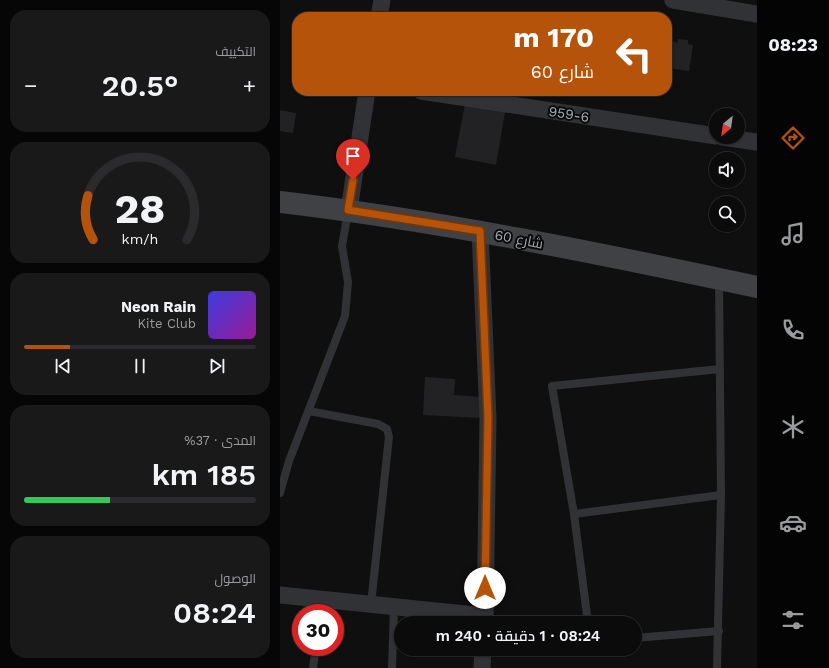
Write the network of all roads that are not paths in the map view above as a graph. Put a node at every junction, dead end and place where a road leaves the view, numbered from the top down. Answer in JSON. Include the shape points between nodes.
{"nodes":[{"id":1,"x":382,"y":0,"type":"edge"},
{"id":2,"x":673,"y":0,"type":"edge"},
{"id":3,"x":380,"y":12,"type":"edge"},
{"id":4,"x":757,"y":14,"type":"edge"},
{"id":5,"x":366,"y":96,"type":"edge"},
{"id":6,"x":454,"y":96,"type":"edge"},
{"id":7,"x":709,"y":135,"type":"edge"},
{"id":8,"x":745,"y":140,"type":"edge"},
{"id":9,"x":757,"y":142,"type":"edge"},
{"id":10,"x":280,"y":202,"type":"edge"},
{"id":11,"x":348,"y":210,"type":"junction"},
{"id":12,"x":480,"y":231,"type":"junction"},
{"id":13,"x":719,"y":279,"type":"junction"},
{"id":14,"x":757,"y":287,"type":"edge"},
{"id":15,"x":720,"y":368,"type":"junction"},
{"id":16,"x":309,"y":411,"type":"junction"},
{"id":17,"x":280,"y":493,"type":"edge"},
{"id":18,"x":722,"y":494,"type":"junction"},
{"id":19,"x":574,"y":514,"type":"junction"},
{"id":20,"x":280,"y":595,"type":"edge"},
{"id":21,"x":314,"y":604,"type":"edge"},
{"id":22,"x":372,"y":604,"type":"junction"},
{"id":23,"x":344,"y":605,"type":"edge"},
{"id":24,"x":394,"y":607,"type":"junction"},
{"id":25,"x":457,"y":616,"type":"edge"},
{"id":26,"x":485,"y":616,"type":"edge"},
{"id":27,"x":587,"y":616,"type":"edge"},
{"id":28,"x":719,"y":631,"type":"junction"},
{"id":29,"x":642,"y":637,"type":"edge"},
{"id":30,"x":315,"y":656,"type":"edge"},
{"id":31,"x":483,"y":656,"type":"edge"},
{"id":32,"x":313,"y":668,"type":"edge"},
{"id":33,"x":392,"y":668,"type":"edge"},
{"id":34,"x":482,"y":668,"type":"edge"},
{"id":35,"x":717,"y":668,"type":"edge"}],
"edges":[{"from":1,"to":3,"type":"street"},
{"from":2,"to":4,"type":"street"},
{"from":5,"to":11,"type":"street"},
{"from":6,"to":7,"type":"street","name":"959-6"},
{"from":8,"to":9,"type":"street"},
{"from":10,"to":11,"type":"street","name":"شارع 60"},
{"from":11,"to":12,"type":"street","name":"شارع 60"},
{"from":11,"to":16,"type":"lane","via":[[342,246],[348,282],[345,316]]},
{"from":12,"to":13,"type":"street","name":"شارع 60"},
{"from":12,"to":26,"type":"street","via":[[488,417]]},
{"from":13,"to":14,"type":"street","name":"شارع 60"},
{"from":13,"to":15,"type":"lane"},
{"from":15,"to":18,"type":"lane"},
{"from":15,"to":19,"type":"lane","via":[[552,386]]},
{"from":16,"to":17,"type":"lane","via":[[289,461]]},
{"from":16,"to":22,"type":"lane","via":[[378,424],[387,429],[389,437]]},
{"from":18,"to":19,"type":"lane"},
{"from":18,"to":28,"type":"lane"},
{"from":19,"to":27,"type":"lane"},
{"from":20,"to":21,"type":"street"},
{"from":22,"to":23,"type":"street"},
{"from":22,"to":24,"type":"street"},
{"from":24,"to":25,"type":"street"},
{"from":24,"to":33,"type":"lane"},
{"from":28,"to":29,"type":"lane"},
{"from":28,"to":35,"type":"lane"},
{"from":30,"to":32,"type":"lane"},
{"from":31,"to":34,"type":"street"}]}
